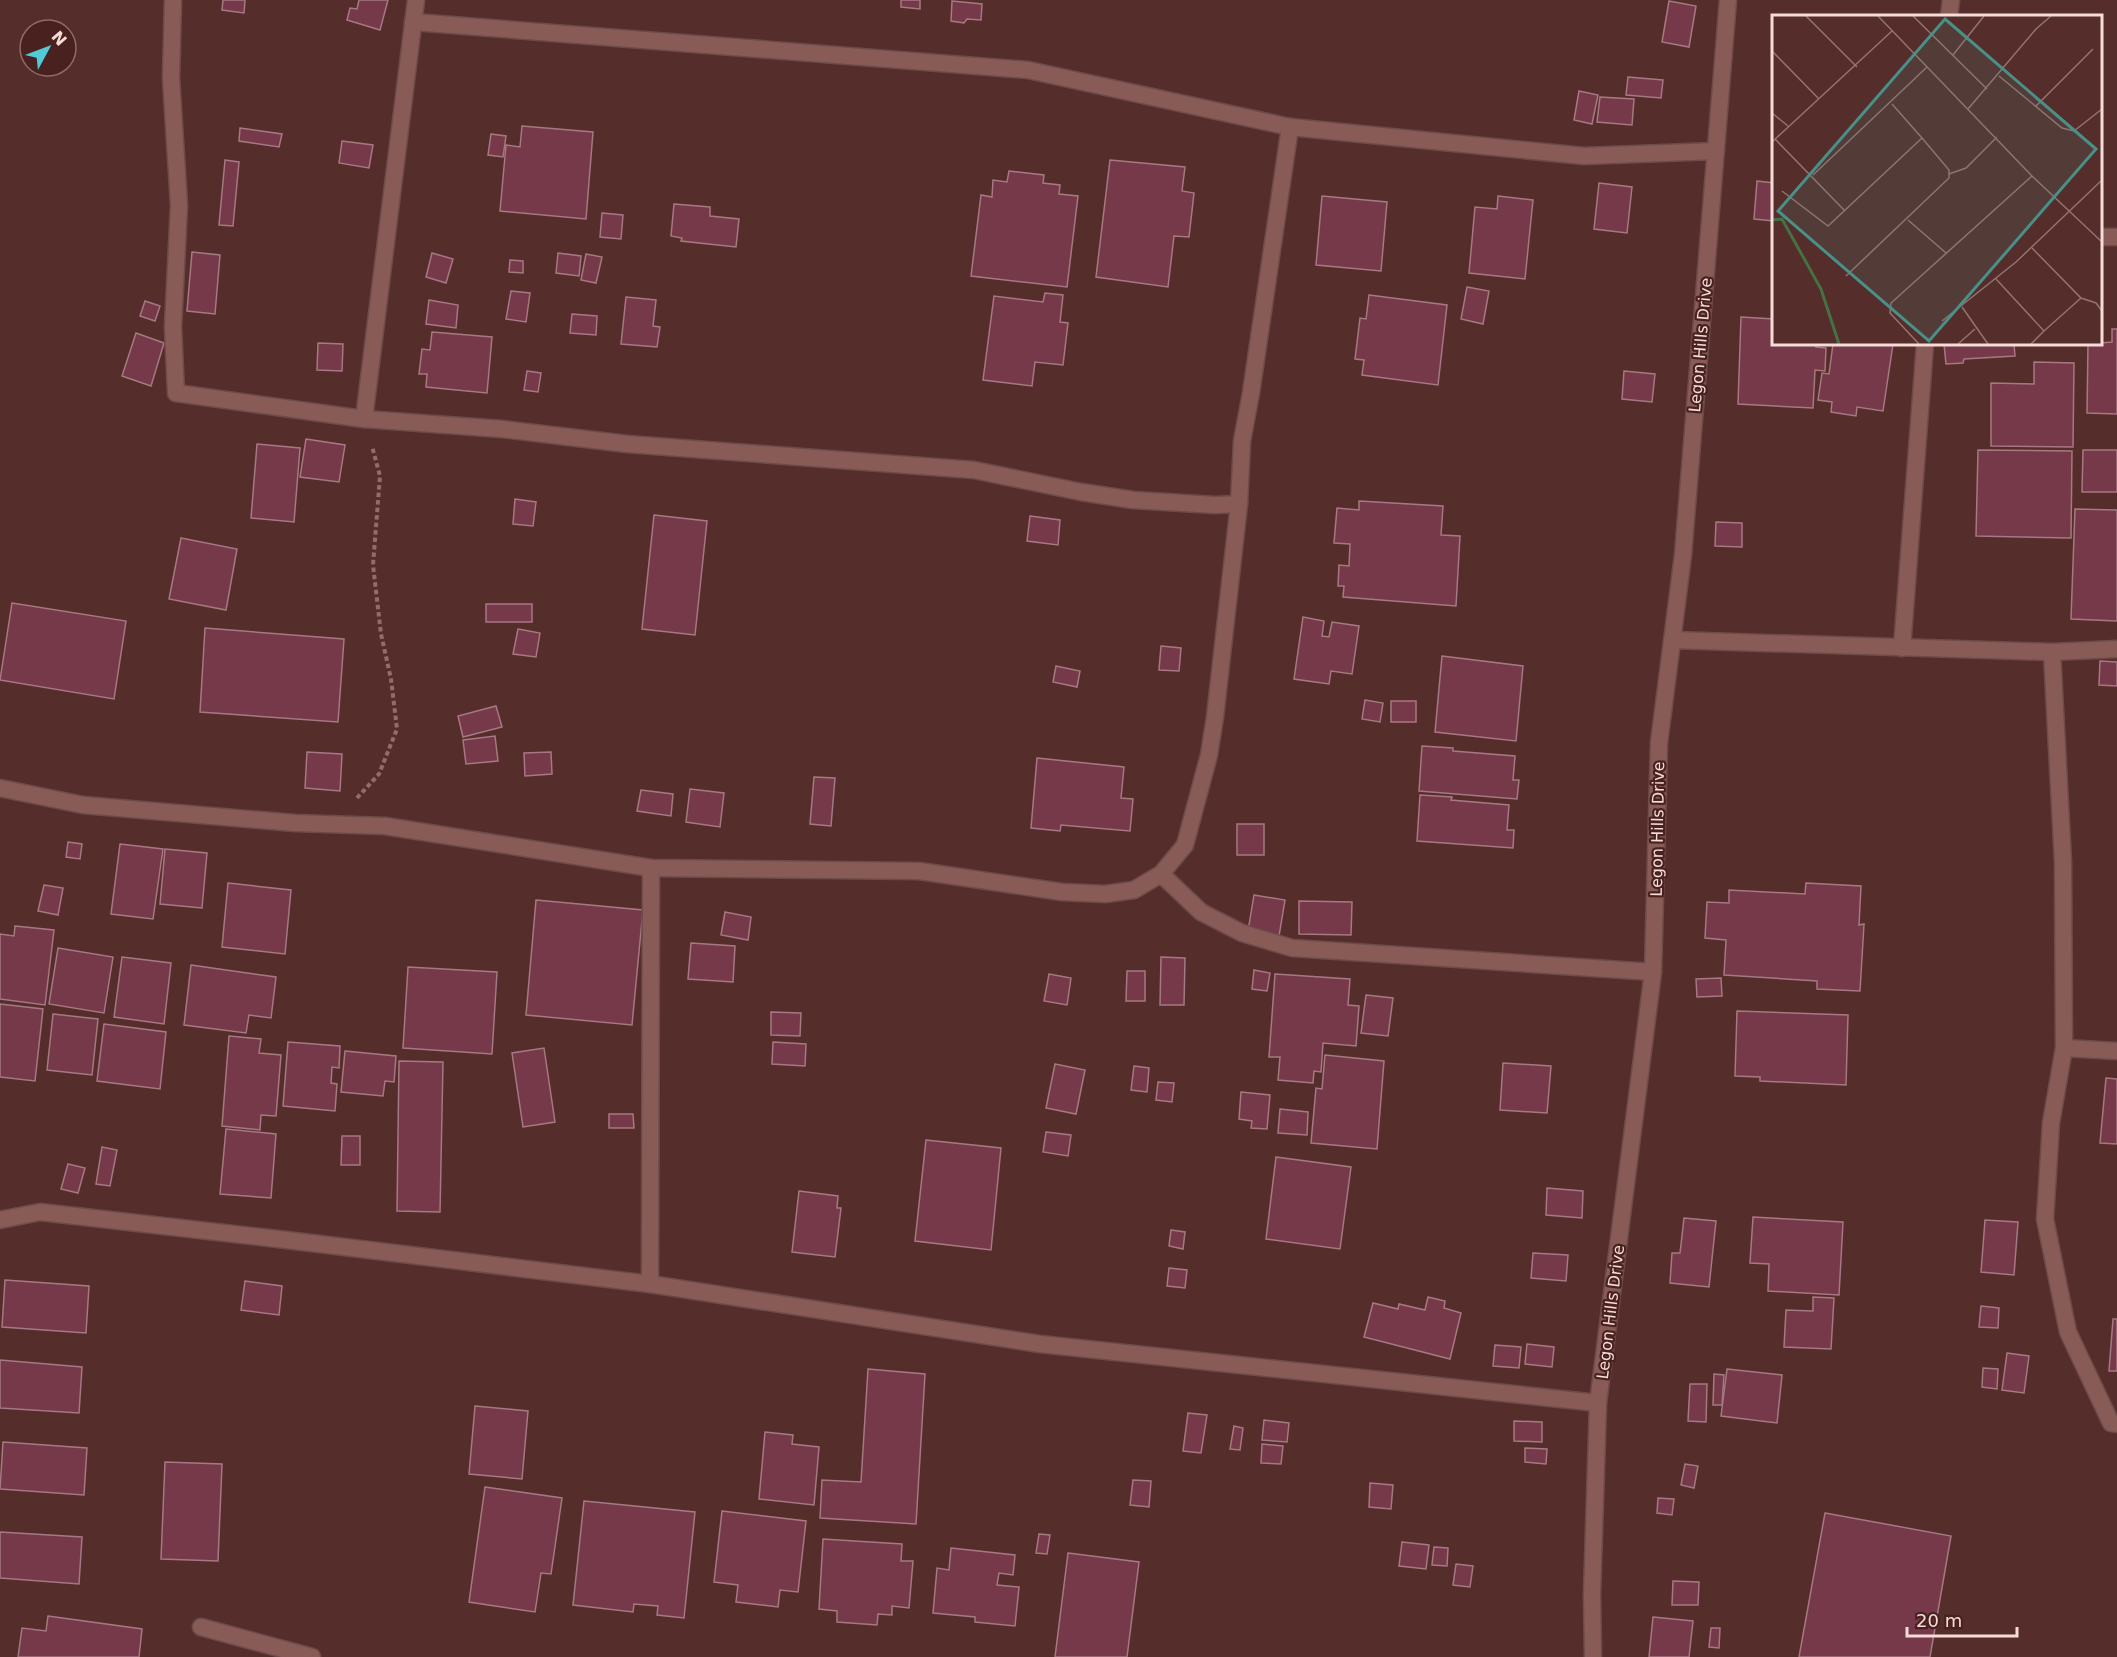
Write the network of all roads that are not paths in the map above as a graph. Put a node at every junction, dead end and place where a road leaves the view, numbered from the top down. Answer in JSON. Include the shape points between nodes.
{"nodes":[{"id":1,"x":173,"y":0,"type":"edge"},
{"id":2,"x":416,"y":0,"type":"edge"},
{"id":3,"x":1728,"y":0,"type":"edge"},
{"id":4,"x":1951,"y":0,"type":"edge"},
{"id":5,"x":1949,"y":15,"type":"edge"},
{"id":6,"x":413,"y":22,"type":"junction"},
{"id":7,"x":1290,"y":127,"type":"junction"},
{"id":8,"x":1716,"y":151,"type":"junction"},
{"id":9,"x":1925,"y":345,"type":"edge"},
{"id":10,"x":364,"y":419,"type":"junction"},
{"id":11,"x":1239,"y":504,"type":"junction"},
{"id":12,"x":1672,"y":640,"type":"junction"},
{"id":13,"x":1902,"y":648,"type":"junction"},
{"id":14,"x":2117,"y":649,"type":"edge"},
{"id":15,"x":2052,"y":652,"type":"junction"},
{"id":16,"x":0,"y":788,"type":"edge"},
{"id":17,"x":651,"y":868,"type":"junction"},
{"id":18,"x":1161,"y":874,"type":"junction"},
{"id":19,"x":1653,"y":972,"type":"junction"},
{"id":20,"x":2064,"y":1048,"type":"junction"},
{"id":21,"x":2117,"y":1051,"type":"edge"},
{"id":22,"x":0,"y":1220,"type":"edge"},
{"id":23,"x":650,"y":1284,"type":"junction"},
{"id":24,"x":1598,"y":1403,"type":"junction"},
{"id":25,"x":2117,"y":1424,"type":"edge"},
{"id":26,"x":201,"y":1627,"type":"dead end"},
{"id":27,"x":312,"y":1657,"type":"edge"},
{"id":28,"x":1593,"y":1657,"type":"edge"}],
"edges":[{"from":1,"to":10,"type":"street","via":[[171,78],[179,205],[173,327],[176,393]]},
{"from":2,"to":6,"type":"street"},
{"from":3,"to":8,"type":"street","name":"Legon Hills Drive"},
{"from":4,"to":5,"type":"street"},
{"from":6,"to":7,"type":"street","via":[[1028,70]]},
{"from":6,"to":10,"type":"street"},
{"from":7,"to":8,"type":"street","via":[[1584,156]]},
{"from":7,"to":11,"type":"street","via":[[1242,441]]},
{"from":8,"to":12,"type":"street","name":"Legon Hills Drive","via":[[1683,555]]},
{"from":9,"to":13,"type":"street"},
{"from":10,"to":11,"type":"street","via":[[502,429],[627,444],[974,470],[1134,500]]},
{"from":11,"to":18,"type":"street","via":[[1209,754],[1185,845]]},
{"from":12,"to":13,"type":"street"},
{"from":12,"to":19,"type":"street","name":"Legon Hills Drive","via":[[1659,743]]},
{"from":13,"to":15,"type":"street"},
{"from":14,"to":15,"type":"street"},
{"from":15,"to":20,"type":"street","via":[[2063,862]]},
{"from":16,"to":17,"type":"street","via":[[83,805],[295,823],[385,826]]},
{"from":17,"to":18,"type":"street","via":[[919,870],[1062,892],[1105,894],[1134,890]]},
{"from":17,"to":23,"type":"street"},
{"from":18,"to":19,"type":"street","via":[[1201,912],[1242,933],[1292,948]]},
{"from":19,"to":24,"type":"street","name":"Legon Hills Drive"},
{"from":20,"to":21,"type":"street"},
{"from":20,"to":25,"type":"street","via":[[2051,1123],[2045,1219],[2068,1332],[2111,1423]]},
{"from":22,"to":23,"type":"street","via":[[40,1212]]},
{"from":23,"to":24,"type":"street","via":[[1040,1344]]},
{"from":24,"to":28,"type":"street","name":"Legon Hills Drive"},
{"from":26,"to":27,"type":"street"}]}
